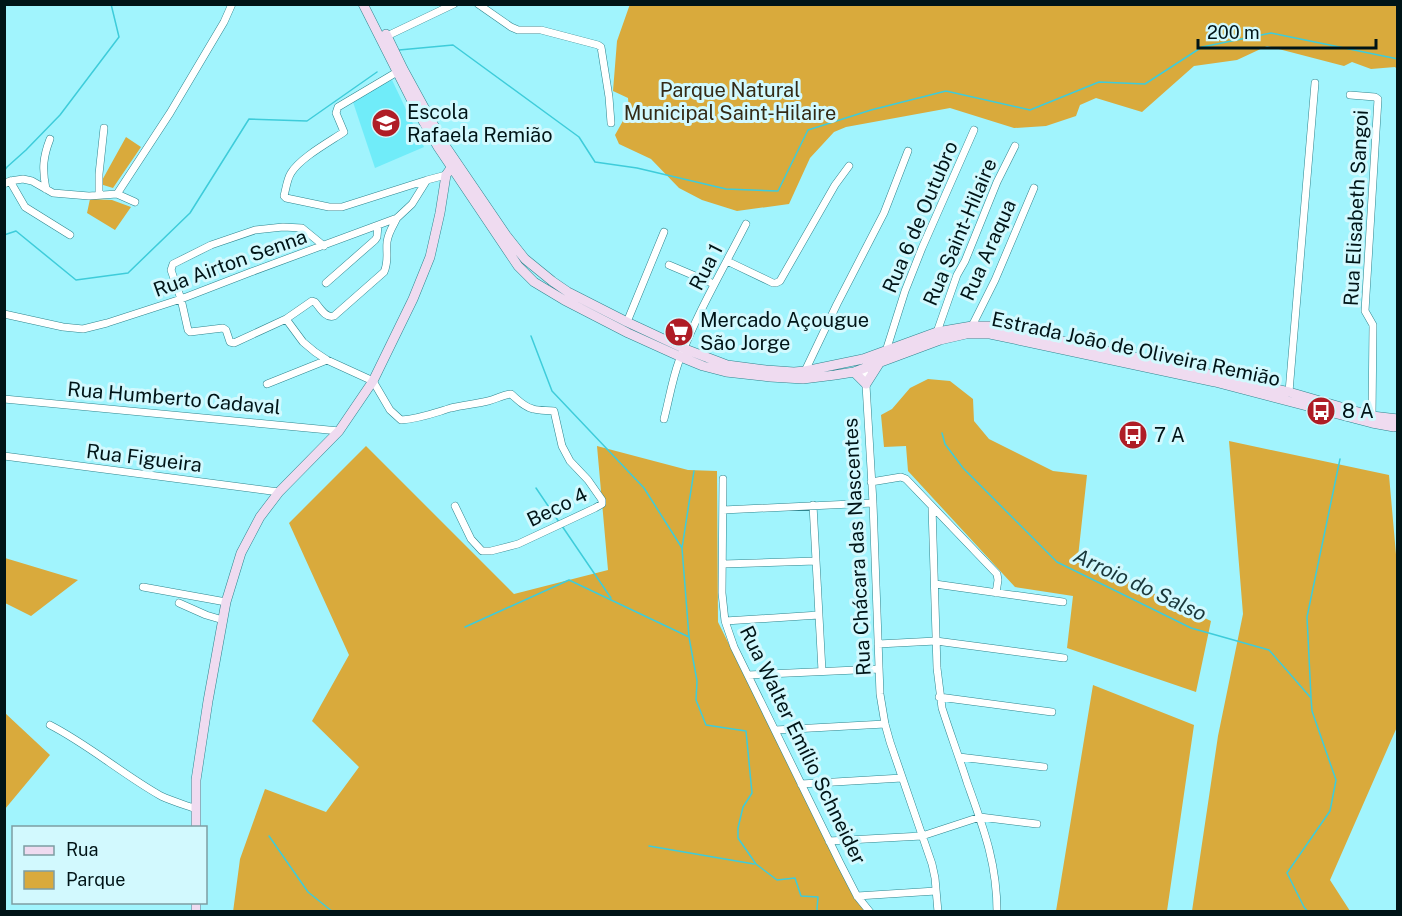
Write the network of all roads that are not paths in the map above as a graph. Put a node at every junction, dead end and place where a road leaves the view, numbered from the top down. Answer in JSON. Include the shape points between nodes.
{"nodes":[{"id":1,"x":232,"y":4,"type":"edge"},
{"id":2,"x":363,"y":4,"type":"edge"},
{"id":3,"x":371,"y":4,"type":"edge"},
{"id":4,"x":454,"y":4,"type":"edge"},
{"id":5,"x":478,"y":4,"type":"edge"},
{"id":6,"x":387,"y":36,"type":"junction"},
{"id":7,"x":394,"y":60,"type":"junction"},
{"id":8,"x":397,"y":72,"type":"junction"},
{"id":9,"x":1315,"y":83,"type":"dead end"},
{"id":10,"x":1350,"y":95,"type":"dead end"},
{"id":11,"x":611,"y":123,"type":"dead end"},
{"id":12,"x":104,"y":128,"type":"dead end"},
{"id":13,"x":974,"y":130,"type":"dead end"},
{"id":14,"x":50,"y":139,"type":"dead end"},
{"id":15,"x":1015,"y":146,"type":"dead end"},
{"id":16,"x":908,"y":151,"type":"dead end"},
{"id":17,"x":849,"y":166,"type":"dead end"},
{"id":18,"x":451,"y":168,"type":"junction"},
{"id":19,"x":427,"y":180,"type":"junction"},
{"id":20,"x":7,"y":183,"type":"edge"},
{"id":21,"x":1034,"y":188,"type":"dead end"},
{"id":22,"x":46,"y":189,"type":"junction"},
{"id":23,"x":117,"y":194,"type":"junction"},
{"id":24,"x":99,"y":195,"type":"junction"},
{"id":25,"x":135,"y":202,"type":"dead end"},
{"id":26,"x":397,"y":218,"type":"junction"},
{"id":27,"x":746,"y":224,"type":"dead end"},
{"id":28,"x":378,"y":225,"type":"junction"},
{"id":29,"x":664,"y":232,"type":"dead end"},
{"id":30,"x":70,"y":235,"type":"dead end"},
{"id":31,"x":324,"y":246,"type":"junction"},
{"id":32,"x":727,"y":261,"type":"junction"},
{"id":33,"x":669,"y":265,"type":"dead end"},
{"id":34,"x":326,"y":284,"type":"dead end"},
{"id":35,"x":714,"y":284,"type":"junction"},
{"id":36,"x":181,"y":299,"type":"junction"},
{"id":37,"x":4,"y":314,"type":"edge"},
{"id":38,"x":286,"y":319,"type":"junction"},
{"id":39,"x":627,"y":322,"type":"junction"},
{"id":40,"x":972,"y":326,"type":"junction"},
{"id":41,"x":937,"y":332,"type":"junction"},
{"id":42,"x":1017,"y":335,"type":"junction"},
{"id":43,"x":919,"y":338,"type":"junction"},
{"id":44,"x":886,"y":351,"type":"junction"},
{"id":45,"x":683,"y":353,"type":"junction"},
{"id":46,"x":327,"y":360,"type":"junction"},
{"id":47,"x":880,"y":362,"type":"junction"},
{"id":48,"x":865,"y":368,"type":"junction"},
{"id":49,"x":806,"y":371,"type":"junction"},
{"id":50,"x":854,"y":372,"type":"junction"},
{"id":51,"x":373,"y":381,"type":"junction"},
{"id":52,"x":267,"y":384,"type":"dead end"},
{"id":53,"x":866,"y":384,"type":"junction"},
{"id":54,"x":1289,"y":392,"type":"junction"},
{"id":55,"x":4,"y":399,"type":"edge"},
{"id":56,"x":1372,"y":416,"type":"junction"},
{"id":57,"x":664,"y":419,"type":"dead end"},
{"id":58,"x":1397,"y":425,"type":"edge"},
{"id":59,"x":339,"y":430,"type":"junction"},
{"id":60,"x":4,"y":456,"type":"edge"},
{"id":61,"x":723,"y":479,"type":"dead end"},
{"id":62,"x":871,"y":482,"type":"junction"},
{"id":63,"x":279,"y":492,"type":"junction"},
{"id":64,"x":873,"y":503,"type":"junction"},
{"id":65,"x":813,"y":505,"type":"junction"},
{"id":66,"x":455,"y":506,"type":"dead end"},
{"id":67,"x":932,"y":507,"type":"junction"},
{"id":68,"x":723,"y":510,"type":"junction"},
{"id":69,"x":816,"y":561,"type":"junction"},
{"id":70,"x":723,"y":564,"type":"junction"},
{"id":71,"x":934,"y":584,"type":"junction"},
{"id":72,"x":143,"y":587,"type":"dead end"},
{"id":73,"x":996,"y":593,"type":"junction"},
{"id":74,"x":226,"y":602,"type":"junction"},
{"id":75,"x":1063,"y":602,"type":"dead end"},
{"id":76,"x":179,"y":603,"type":"dead end"},
{"id":77,"x":819,"y":615,"type":"junction"},
{"id":78,"x":223,"y":620,"type":"junction"},
{"id":79,"x":725,"y":621,"type":"junction"},
{"id":80,"x":936,"y":641,"type":"junction"},
{"id":81,"x":879,"y":644,"type":"junction"},
{"id":82,"x":1064,"y":658,"type":"dead end"},
{"id":83,"x":879,"y":669,"type":"junction"},
{"id":84,"x":822,"y":671,"type":"junction"},
{"id":85,"x":748,"y":675,"type":"junction"},
{"id":86,"x":939,"y":697,"type":"junction"},
{"id":87,"x":1052,"y":712,"type":"dead end"},
{"id":88,"x":885,"y":724,"type":"junction"},
{"id":89,"x":50,"y":725,"type":"dead end"},
{"id":90,"x":775,"y":730,"type":"junction"},
{"id":91,"x":959,"y":757,"type":"junction"},
{"id":92,"x":1044,"y":767,"type":"dead end"},
{"id":93,"x":902,"y":778,"type":"junction"},
{"id":94,"x":801,"y":784,"type":"junction"},
{"id":95,"x":196,"y":809,"type":"junction"},
{"id":96,"x":980,"y":817,"type":"junction"},
{"id":97,"x":1037,"y":824,"type":"dead end"},
{"id":98,"x":196,"y":826,"type":"edge"},
{"id":99,"x":922,"y":836,"type":"junction"},
{"id":100,"x":829,"y":841,"type":"junction"},
{"id":101,"x":936,"y":891,"type":"junction"},
{"id":102,"x":857,"y":896,"type":"junction"},
{"id":103,"x":870,"y":912,"type":"edge"},
{"id":104,"x":938,"y":912,"type":"edge"},
{"id":105,"x":997,"y":912,"type":"edge"}],
"edges":[{"from":1,"to":23,"type":"street","via":[[173,108]]},
{"from":2,"to":7,"type":"main road","name":"Estrada João de Oliveira Remião"},
{"from":3,"to":6,"type":"main road","name":"Estrada João de Oliveira Remião"},
{"from":4,"to":6,"type":"street"},
{"from":5,"to":11,"type":"street","via":[[518,30],[541,30],[601,47]]},
{"from":6,"to":7,"type":"main road","name":"Estrada João de Oliveira Remião"},
{"from":7,"to":8,"type":"main road","name":"Estrada João de Oliveira Remião"},
{"from":7,"to":18,"type":"main road","name":"Estrada João de Oliveira Remião","via":[[430,120]]},
{"from":8,"to":18,"type":"main road","name":"Estrada João de Oliveira Remião"},
{"from":8,"to":19,"type":"street","via":[[338,107],[336,113],[344,132],[296,167],[289,175],[284,196],[342,207]]},
{"from":9,"to":54,"type":"street"},
{"from":10,"to":56,"type":"street","name":"Rua Elisabeth Sangoi","via":[[1377,99],[1365,310],[1373,325]]},
{"from":12,"to":24,"type":"street"},
{"from":13,"to":44,"type":"street","name":"Rua 6 de Outubro","via":[[905,291]]},
{"from":14,"to":22,"type":"street","via":[[43,164]]},
{"from":15,"to":41,"type":"street","name":"Rua Saint-Hilaire","via":[[957,275]]},
{"from":16,"to":49,"type":"street","via":[[884,213]]},
{"from":17,"to":32,"type":"street","via":[[780,281],[773,283]]},
{"from":18,"to":19,"type":"street"},
{"from":18,"to":39,"type":"main road","name":"Estrada João de Oliveira Remião","via":[[525,259],[568,292]]},
{"from":18,"to":45,"type":"main road","name":"Estrada João de Oliveira Remião","via":[[518,266],[534,282],[628,333]]},
{"from":18,"to":51,"type":"main road","via":[[430,257]]},
{"from":19,"to":26,"type":"street","name":"Rua Airton Senna","via":[[412,204]]},
{"from":20,"to":22,"type":"street","via":[[23,179]]},
{"from":20,"to":30,"type":"street","via":[[25,207]]},
{"from":21,"to":40,"type":"street","name":"Rua Araqua"},
{"from":22,"to":24,"type":"street","via":[[53,193]]},
{"from":23,"to":24,"type":"street"},
{"from":23,"to":25,"type":"street"},
{"from":26,"to":28,"type":"street","name":"Rua Airton Senna"},
{"from":26,"to":38,"type":"street","via":[[388,235],[388,264],[384,272],[334,316],[327,316],[312,302]]},
{"from":27,"to":32,"type":"street","name":"Rua 1"},
{"from":28,"to":31,"type":"street","name":"Rua Airton Senna"},
{"from":28,"to":34,"type":"street","via":[[375,240]]},
{"from":29,"to":39,"type":"street"},
{"from":31,"to":36,"type":"street","name":"Rua Airton Senna"},
{"from":31,"to":36,"type":"street","via":[[302,228],[283,227],[255,230],[211,245],[171,267]]},
{"from":32,"to":35,"type":"street","name":"Rua 1"},
{"from":33,"to":35,"type":"street"},
{"from":35,"to":45,"type":"street","name":"Rua 1"},
{"from":36,"to":37,"type":"street","name":"Rua Airton Senna","via":[[83,329]]},
{"from":36,"to":38,"type":"street","via":[[190,332],[223,328],[231,343]]},
{"from":38,"to":46,"type":"street","via":[[303,342]]},
{"from":39,"to":45,"type":"main road","name":"Estrada João de Oliveira Remião"},
{"from":40,"to":41,"type":"main road","name":"Estrada João de Oliveira Remião"},
{"from":40,"to":42,"type":"main road","name":"Estrada João de Oliveira Remião","via":[[991,326]]},
{"from":41,"to":43,"type":"main road","name":"Estrada João de Oliveira Remião"},
{"from":42,"to":47,"type":"main road","name":"Estrada João de Oliveira Remião","via":[[966,334]]},
{"from":42,"to":54,"type":"main road","name":"Estrada João de Oliveira Remião"},
{"from":42,"to":58,"type":"main road","name":"Estrada João de Oliveira Remião","via":[[1371,423]]},
{"from":43,"to":44,"type":"main road","name":"Estrada João de Oliveira Remião"},
{"from":43,"to":48,"type":"main road"},
{"from":44,"to":49,"type":"main road","name":"Estrada João de Oliveira Remião"},
{"from":45,"to":49,"type":"main road","name":"Estrada João de Oliveira Remião","via":[[727,365]]},
{"from":45,"to":50,"type":"main road","name":"Estrada João de Oliveira Remião","via":[[703,366],[770,377],[803,379]]},
{"from":45,"to":57,"type":"street","name":"Rua 1"},
{"from":46,"to":51,"type":"street"},
{"from":46,"to":52,"type":"street"},
{"from":47,"to":48,"type":"main road","name":"Estrada João de Oliveira Remião"},
{"from":47,"to":53,"type":"main road"},
{"from":48,"to":49,"type":"main road"},
{"from":48,"to":50,"type":"main road","name":"Estrada João de Oliveira Remião"},
{"from":48,"to":53,"type":"street","name":"Rua Chácara das Nascentes"},
{"from":50,"to":53,"type":"main road"},
{"from":51,"to":59,"type":"main road"},
{"from":51,"to":66,"type":"street","name":"Beco 4","via":[[390,410],[401,420],[511,394],[532,409],[554,411],[562,446],[570,461],[602,501],[518,544],[491,551],[482,551],[471,539]]},
{"from":53,"to":62,"type":"street","name":"Rua Chácara das Nascentes"},
{"from":54,"to":56,"type":"main road","name":"Estrada João de Oliveira Remião"},
{"from":55,"to":59,"type":"street","name":"Rua Humberto Cadaval"},
{"from":56,"to":58,"type":"main road","name":"Estrada João de Oliveira Remião"},
{"from":59,"to":63,"type":"main road"},
{"from":60,"to":63,"type":"street","name":"Rua Figueira"},
{"from":61,"to":68,"type":"street","name":"Rua Walter Emílio Schneider"},
{"from":62,"to":64,"type":"street","name":"Rua Chácara das Nascentes"},
{"from":62,"to":67,"type":"street","via":[[903,477]]},
{"from":63,"to":74,"type":"main road","via":[[241,553]]},
{"from":64,"to":65,"type":"street"},
{"from":64,"to":81,"type":"street","name":"Rua Chácara das Nascentes"},
{"from":65,"to":68,"type":"street"},
{"from":65,"to":69,"type":"street"},
{"from":67,"to":71,"type":"street"},
{"from":67,"to":73,"type":"street","via":[[997,574]]},
{"from":68,"to":70,"type":"street","name":"Rua Walter Emílio Schneider"},
{"from":69,"to":70,"type":"street"},
{"from":69,"to":77,"type":"street"},
{"from":70,"to":79,"type":"street","name":"Rua Walter Emílio Schneider"},
{"from":71,"to":73,"type":"street"},
{"from":71,"to":80,"type":"street"},
{"from":72,"to":74,"type":"street"},
{"from":73,"to":75,"type":"street"},
{"from":74,"to":78,"type":"main road"},
{"from":76,"to":78,"type":"street"},
{"from":77,"to":79,"type":"street"},
{"from":77,"to":84,"type":"street"},
{"from":78,"to":95,"type":"main road","via":[[196,780]]},
{"from":79,"to":85,"type":"street","name":"Rua Walter Emílio Schneider"},
{"from":80,"to":81,"type":"street"},
{"from":80,"to":82,"type":"street"},
{"from":80,"to":86,"type":"street"},
{"from":81,"to":83,"type":"street","name":"Rua Chácara das Nascentes"},
{"from":83,"to":84,"type":"street"},
{"from":83,"to":88,"type":"street","name":"Rua Chácara das Nascentes"},
{"from":84,"to":85,"type":"street"},
{"from":85,"to":90,"type":"street","name":"Rua Walter Emílio Schneider"},
{"from":86,"to":87,"type":"street"},
{"from":86,"to":91,"type":"street"},
{"from":88,"to":90,"type":"street"},
{"from":88,"to":93,"type":"street","name":"Rua Chácara das Nascentes"},
{"from":89,"to":95,"type":"street","via":[[129,777]]},
{"from":90,"to":94,"type":"street","name":"Rua Walter Emílio Schneider"},
{"from":91,"to":92,"type":"street"},
{"from":91,"to":96,"type":"street"},
{"from":93,"to":94,"type":"street"},
{"from":93,"to":99,"type":"street","name":"Rua Chácara das Nascentes"},
{"from":94,"to":100,"type":"street","name":"Rua Walter Emílio Schneider"},
{"from":95,"to":98,"type":"main road"},
{"from":96,"to":97,"type":"street"},
{"from":96,"to":99,"type":"street"},
{"from":96,"to":105,"type":"street","via":[[993,861]]},
{"from":99,"to":100,"type":"street"},
{"from":99,"to":101,"type":"street","name":"Rua Chácara das Nascentes"},
{"from":100,"to":102,"type":"street","name":"Rua Walter Emílio Schneider"},
{"from":101,"to":102,"type":"street"},
{"from":101,"to":104,"type":"street","name":"Rua Chácara das Nascentes"},
{"from":102,"to":103,"type":"street","name":"Rua Walter Emílio Schneider"}]}
